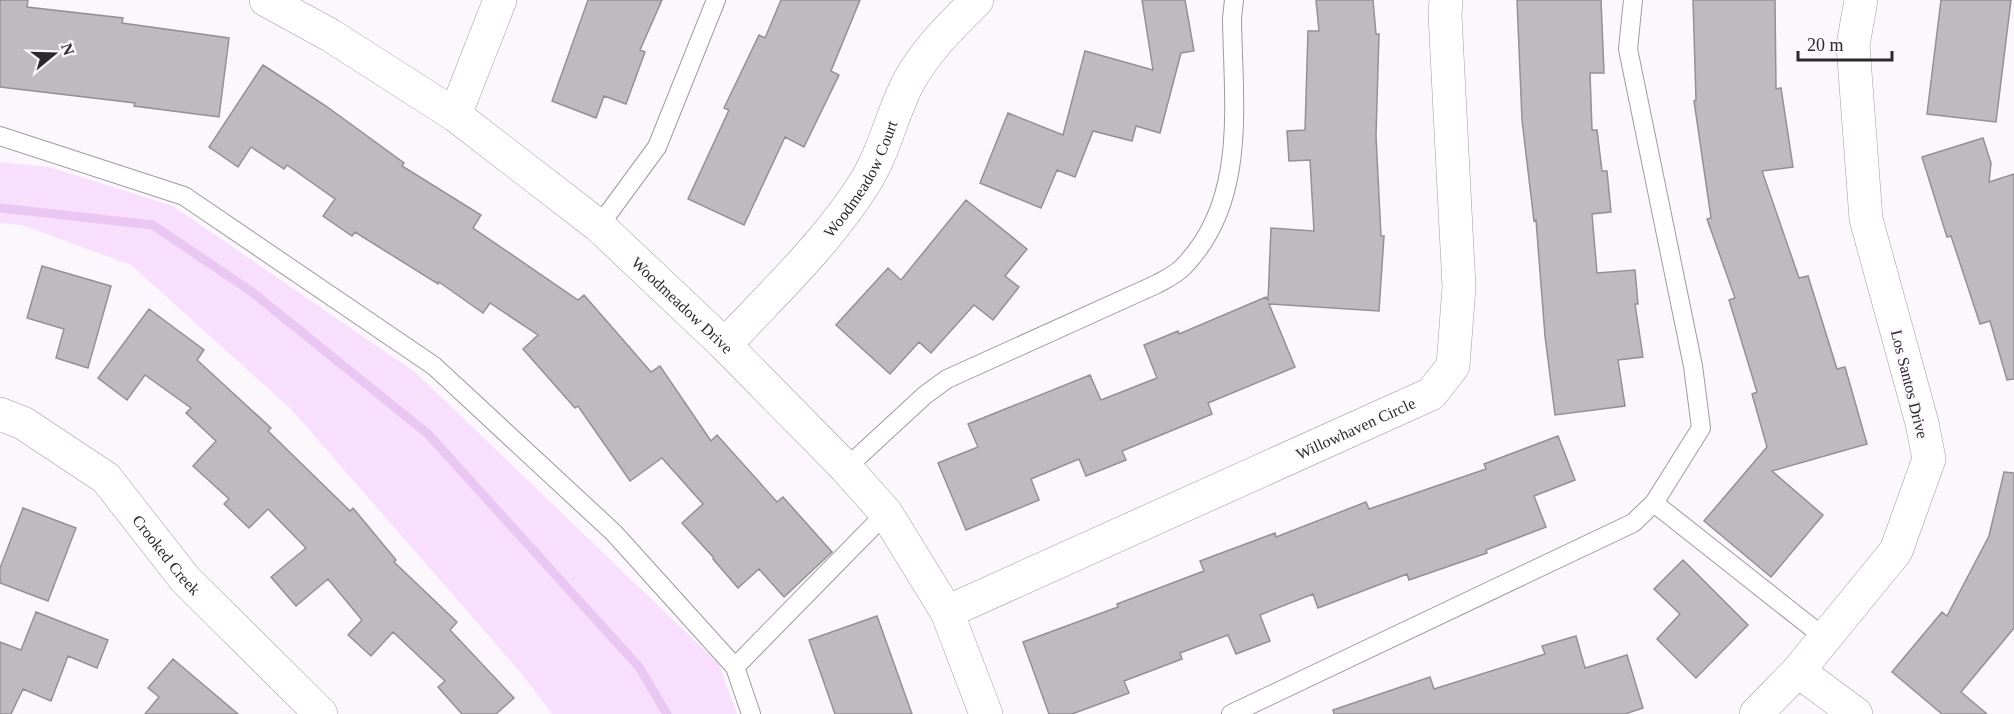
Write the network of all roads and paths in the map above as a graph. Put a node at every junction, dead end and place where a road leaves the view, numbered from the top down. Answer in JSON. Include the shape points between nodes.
{"nodes":[{"id":1,"x":500,"y":0,"type":"edge"},
{"id":2,"x":716,"y":0,"type":"edge"},
{"id":3,"x":977,"y":0,"type":"edge"},
{"id":4,"x":1234,"y":0,"type":"edge"},
{"id":5,"x":1446,"y":0,"type":"edge"},
{"id":6,"x":1633,"y":0,"type":"edge"},
{"id":7,"x":1861,"y":0,"type":"edge"},
{"id":8,"x":271,"y":1,"type":"edge"},
{"id":9,"x":455,"y":115,"type":"junction"},
{"id":10,"x":0,"y":136,"type":"edge"},
{"id":11,"x":599,"y":226,"type":"junction"},
{"id":12,"x":725,"y":345,"type":"junction"},
{"id":13,"x":0,"y":414,"type":"edge"},
{"id":14,"x":846,"y":468,"type":"junction"},
{"id":15,"x":1654,"y":503,"type":"junction"},
{"id":16,"x":886,"y":513,"type":"junction"},
{"id":17,"x":947,"y":612,"type":"junction"},
{"id":18,"x":1825,"y":638,"type":"junction"},
{"id":19,"x":735,"y":667,"type":"junction"},
{"id":20,"x":1798,"y":671,"type":"junction"},
{"id":21,"x":321,"y":714,"type":"edge"},
{"id":22,"x":751,"y":714,"type":"edge"},
{"id":23,"x":986,"y":714,"type":"edge"},
{"id":24,"x":1232,"y":714,"type":"edge"},
{"id":25,"x":1756,"y":714,"type":"edge"},
{"id":26,"x":1856,"y":714,"type":"edge"}],
"edges":[{"from":1,"to":9,"type":"street"},
{"from":2,"to":11,"type":"lane","via":[[657,147]]},
{"from":3,"to":12,"type":"street","name":"Woodmeadow Court","via":[[930,47],[908,84],[866,182],[848,208]]},
{"from":4,"to":14,"type":"lane","via":[[1233,133],[1228,185],[1217,218],[1201,246],[1182,268],[1158,284],[947,379]]},
{"from":5,"to":17,"type":"street","name":"Willowhaven Circle","via":[[1459,287],[1453,366],[1431,394]]},
{"from":6,"to":15,"type":"lane","via":[[1628,49],[1693,366],[1701,428]]},
{"from":7,"to":18,"type":"street","name":"Los Santos Drive","via":[[1853,45],[1866,219],[1929,459],[1896,551]]},
{"from":8,"to":9,"type":"street","name":"Woodmeadow Drive"},
{"from":9,"to":11,"type":"street","name":"Woodmeadow Drive"},
{"from":10,"to":19,"type":"lane","via":[[184,196],[434,366],[614,533]]},
{"from":11,"to":12,"type":"street","name":"Woodmeadow Drive"},
{"from":12,"to":14,"type":"street","name":"Woodmeadow Drive"},
{"from":13,"to":21,"type":"street","name":"Crooked Creek","via":[[22,423],[106,478],[185,579]]},
{"from":14,"to":16,"type":"street","name":"Woodmeadow Drive"},
{"from":15,"to":18,"type":"lane"},
{"from":15,"to":24,"type":"lane","via":[[1633,523]]},
{"from":16,"to":17,"type":"street","name":"Woodmeadow Drive"},
{"from":16,"to":19,"type":"lane"},
{"from":17,"to":23,"type":"street","name":"Woodmeadow Drive"},
{"from":18,"to":20,"type":"street","name":"Los Santos Drive"},
{"from":19,"to":22,"type":"lane"},
{"from":20,"to":25,"type":"street","name":"Los Santos Drive"},
{"from":20,"to":26,"type":"street"}]}
